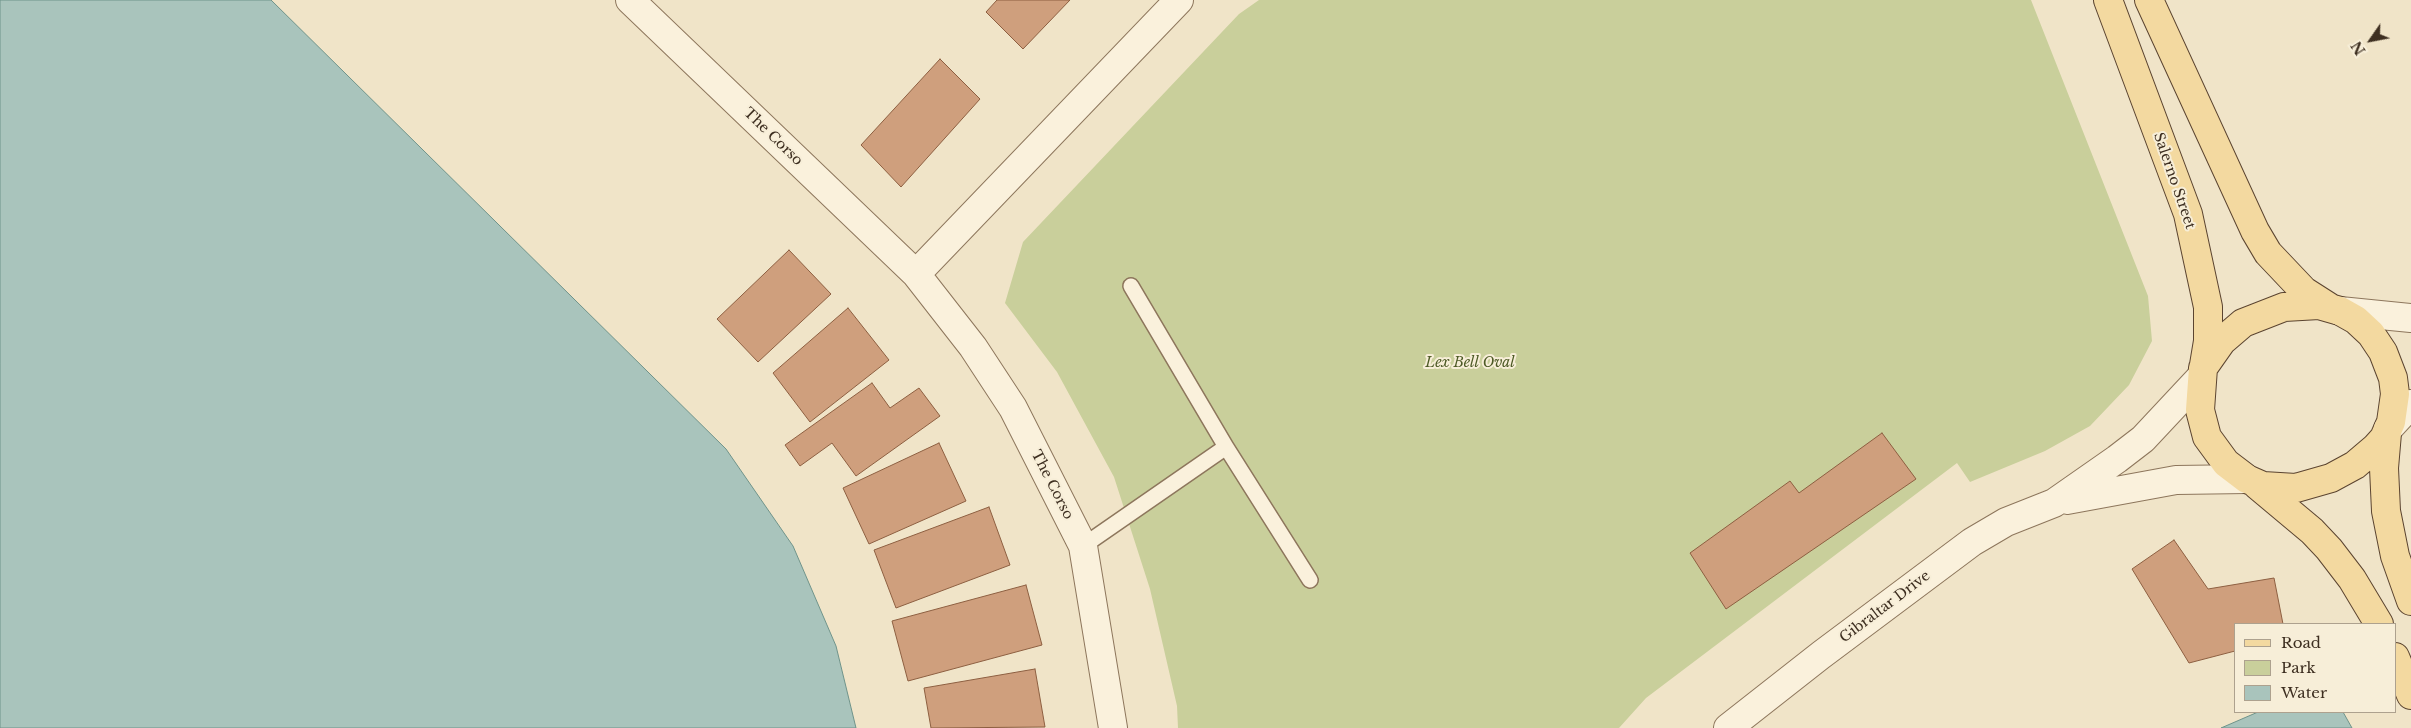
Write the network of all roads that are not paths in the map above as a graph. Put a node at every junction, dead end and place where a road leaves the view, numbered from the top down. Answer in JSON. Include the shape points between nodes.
{"nodes":[{"id":1,"x":630,"y":0,"type":"edge"},
{"id":2,"x":1187,"y":0,"type":"edge"},
{"id":3,"x":2108,"y":0,"type":"edge"},
{"id":4,"x":2149,"y":0,"type":"edge"},
{"id":5,"x":1171,"y":10,"type":"edge"},
{"id":6,"x":916,"y":274,"type":"junction"},
{"id":7,"x":1131,"y":286,"type":"dead end"},
{"id":8,"x":2334,"y":309,"type":"junction"},
{"id":9,"x":2411,"y":318,"type":"edge"},
{"id":10,"x":2202,"y":373,"type":"junction"},
{"id":11,"x":2411,"y":404,"type":"edge"},
{"id":12,"x":2387,"y":431,"type":"junction"},
{"id":13,"x":1226,"y":447,"type":"junction"},
{"id":14,"x":2250,"y":481,"type":"junction"},
{"id":15,"x":2054,"y":503,"type":"junction"},
{"id":16,"x":1083,"y":546,"type":"junction"},
{"id":17,"x":1310,"y":580,"type":"dead end"},
{"id":18,"x":2411,"y":601,"type":"edge"},
{"id":19,"x":2378,"y":623,"type":"edge"},
{"id":20,"x":2396,"y":659,"type":"edge"},
{"id":21,"x":2411,"y":695,"type":"edge"},
{"id":22,"x":1113,"y":728,"type":"edge"},
{"id":23,"x":1728,"y":728,"type":"edge"}],
"edges":[{"from":1,"to":6,"type":"street","name":"The Corso"},
{"from":2,"to":5,"type":"street"},
{"from":3,"to":10,"type":"main road","name":"Salerno Street","via":[[2188,214],[2208,307],[2208,341]]},
{"from":4,"to":8,"type":"main road","via":[[2268,253],[2304,291]]},
{"from":5,"to":6,"type":"street"},
{"from":6,"to":16,"type":"street","name":"The Corso","via":[[973,347],[1013,408]]},
{"from":7,"to":13,"type":"lane"},
{"from":8,"to":9,"type":"street"},
{"from":8,"to":10,"type":"main road","via":[[2319,305],[2284,307],[2249,320],[2222,341]]},
{"from":8,"to":12,"type":"main road","via":[[2356,320],[2371,334],[2391,369],[2395,394]]},
{"from":10,"to":14,"type":"main road","name":"Salerno Street","via":[[2200,410],[2207,437],[2226,463]]},
{"from":10,"to":15,"type":"street","name":"Gibraltar Drive","via":[[2142,439]]},
{"from":11,"to":12,"type":"street"},
{"from":12,"to":14,"type":"main road","via":[[2362,460],[2319,483],[2284,488]]},
{"from":12,"to":18,"type":"main road","via":[[2384,468],[2386,511],[2395,556]]},
{"from":13,"to":16,"type":"lane"},
{"from":13,"to":17,"type":"lane"},
{"from":14,"to":15,"type":"street","name":"Gibraltar Drive","via":[[2176,480]]},
{"from":14,"to":19,"type":"main road","via":[[2312,531],[2329,549]]},
{"from":15,"to":23,"type":"street","name":"Gibraltar Drive","via":[[2006,522],[1972,542]]},
{"from":16,"to":22,"type":"street","name":"The Corso"},
{"from":20,"to":21,"type":"main road"}]}
